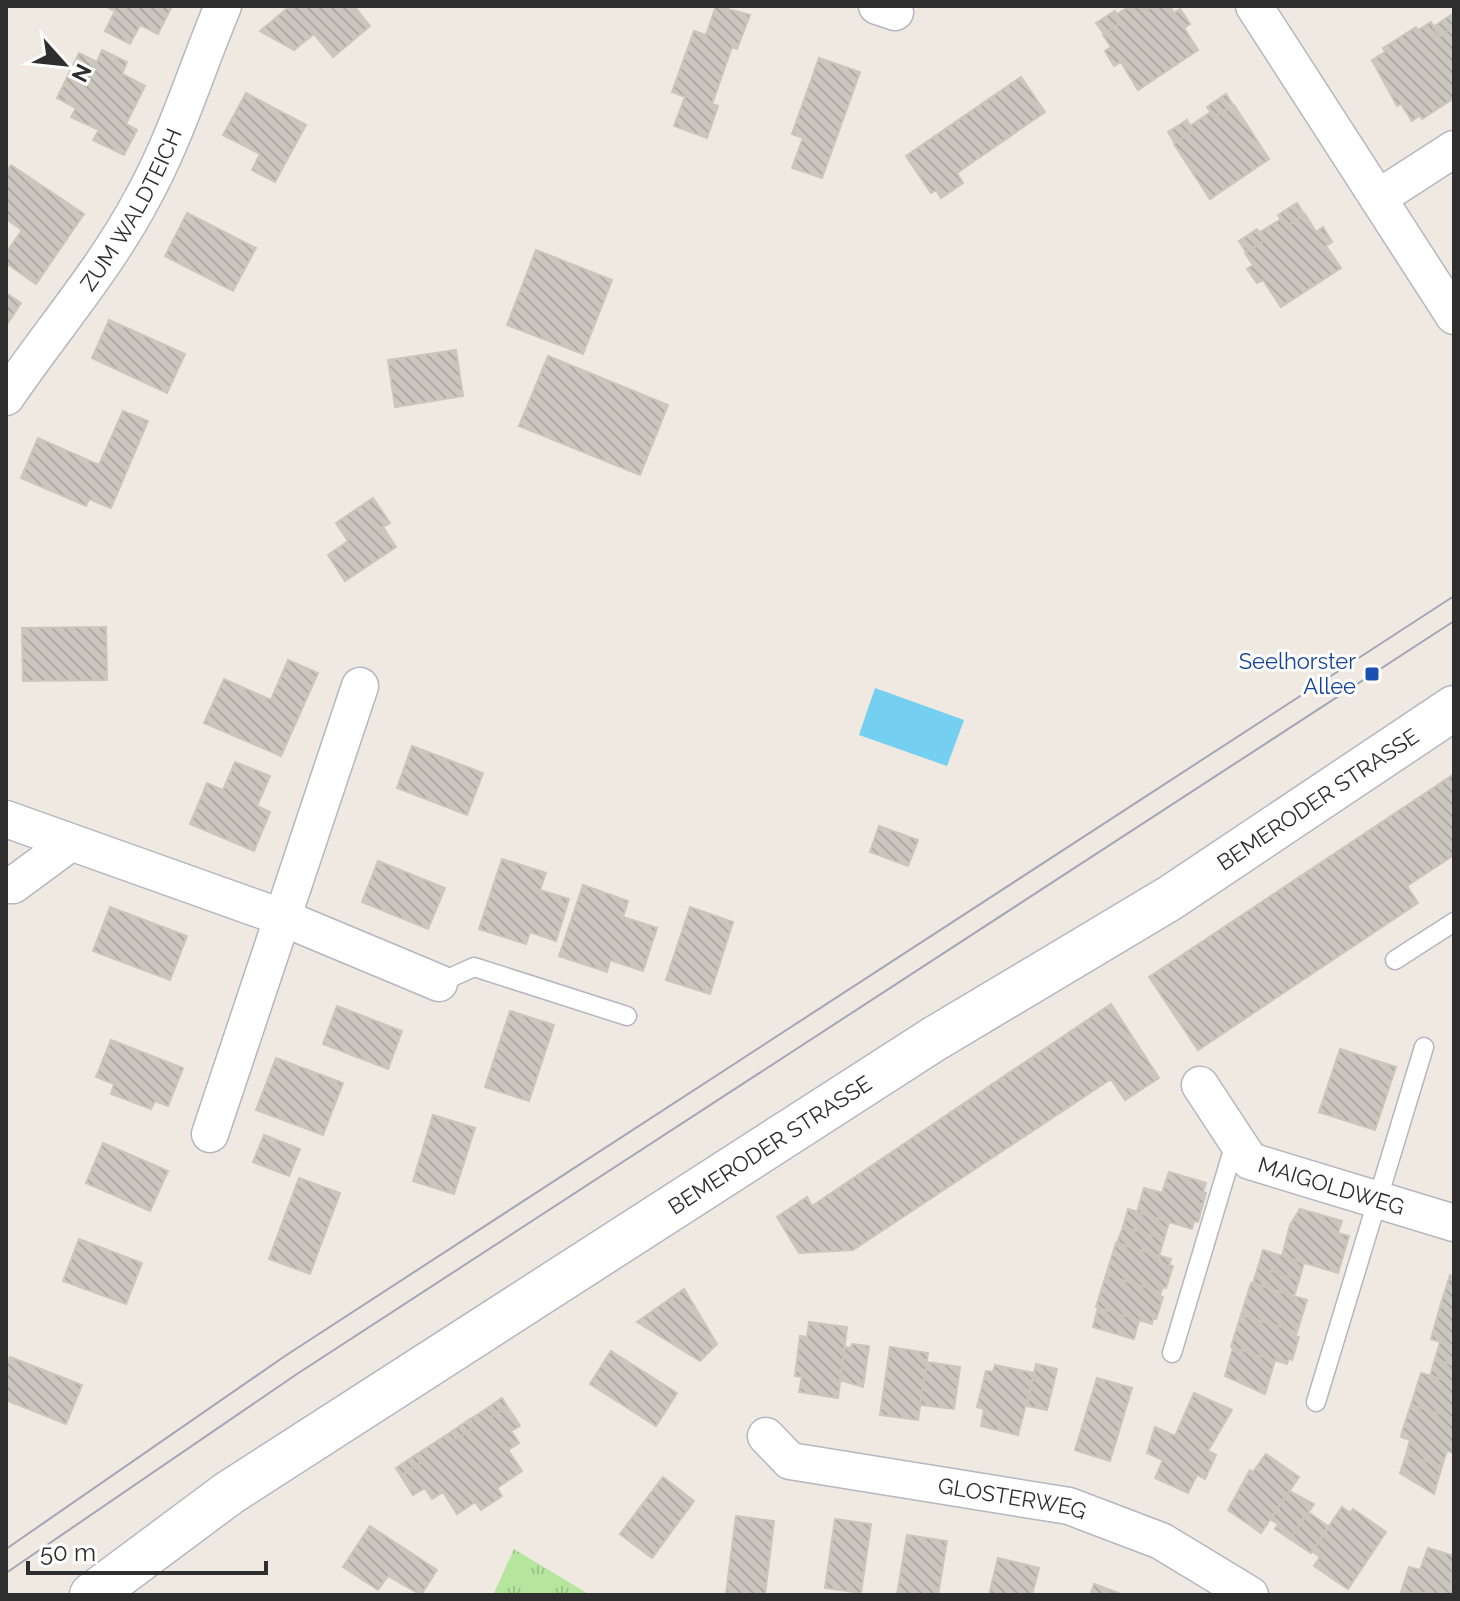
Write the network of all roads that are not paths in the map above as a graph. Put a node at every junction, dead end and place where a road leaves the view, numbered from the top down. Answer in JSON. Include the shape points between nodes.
{"nodes":[{"id":1,"x":223,"y":6,"type":"edge"},
{"id":2,"x":1254,"y":6,"type":"edge"},
{"id":3,"x":1454,"y":149,"type":"edge"},
{"id":4,"x":1378,"y":198,"type":"junction"},
{"id":5,"x":1454,"y":316,"type":"edge"},
{"id":6,"x":6,"y":397,"type":"edge"},
{"id":7,"x":360,"y":686,"type":"dead end"},
{"id":8,"x":1454,"y":708,"type":"edge"},
{"id":9,"x":6,"y":819,"type":"edge"},
{"id":10,"x":70,"y":843,"type":"junction"},
{"id":11,"x":6,"y":885,"type":"edge"},
{"id":12,"x":281,"y":917,"type":"junction"},
{"id":13,"x":1454,"y":922,"type":"edge"},
{"id":14,"x":1395,"y":960,"type":"dead end"},
{"id":15,"x":439,"y":983,"type":"joint"},
{"id":16,"x":627,"y":1016,"type":"dead end"},
{"id":17,"x":1424,"y":1047,"type":"dead end"},
{"id":18,"x":1200,"y":1085,"type":"dead end"},
{"id":19,"x":210,"y":1134,"type":"dead end"},
{"id":20,"x":1236,"y":1140,"type":"junction"},
{"id":21,"x":1377,"y":1200,"type":"junction"},
{"id":22,"x":1454,"y":1223,"type":"edge"},
{"id":23,"x":1172,"y":1353,"type":"dead end"},
{"id":24,"x":1316,"y":1402,"type":"dead end"},
{"id":25,"x":766,"y":1436,"type":"dead end"},
{"id":26,"x":92,"y":1595,"type":"edge"},
{"id":27,"x":1250,"y":1595,"type":"edge"}],
"edges":[{"from":1,"to":6,"type":"street","name":"ZUM WALDTEICH","via":[[142,200]]},
{"from":2,"to":4,"type":"street"},
{"from":3,"to":4,"type":"street"},
{"from":4,"to":5,"type":"street"},
{"from":7,"to":12,"type":"street"},
{"from":8,"to":26,"type":"main road","name":"BEMERODER STRASSE","via":[[1170,898],[934,1039],[229,1493]]},
{"from":9,"to":10,"type":"street"},
{"from":10,"to":11,"type":"street"},
{"from":10,"to":12,"type":"street"},
{"from":12,"to":15,"type":"street"},
{"from":12,"to":19,"type":"street"},
{"from":13,"to":14,"type":"lane"},
{"from":15,"to":16,"type":"lane","via":[[474,967]]},
{"from":17,"to":21,"type":"lane"},
{"from":18,"to":20,"type":"street","name":"MAIGOLDWEG"},
{"from":20,"to":21,"type":"street","name":"MAIGOLDWEG","via":[[1250,1161]]},
{"from":20,"to":23,"type":"lane"},
{"from":21,"to":22,"type":"street","name":"MAIGOLDWEG"},
{"from":21,"to":24,"type":"lane"},
{"from":25,"to":27,"type":"street","name":"GLOSTERWEG","via":[[790,1461],[1069,1506],[1161,1541]]}]}
